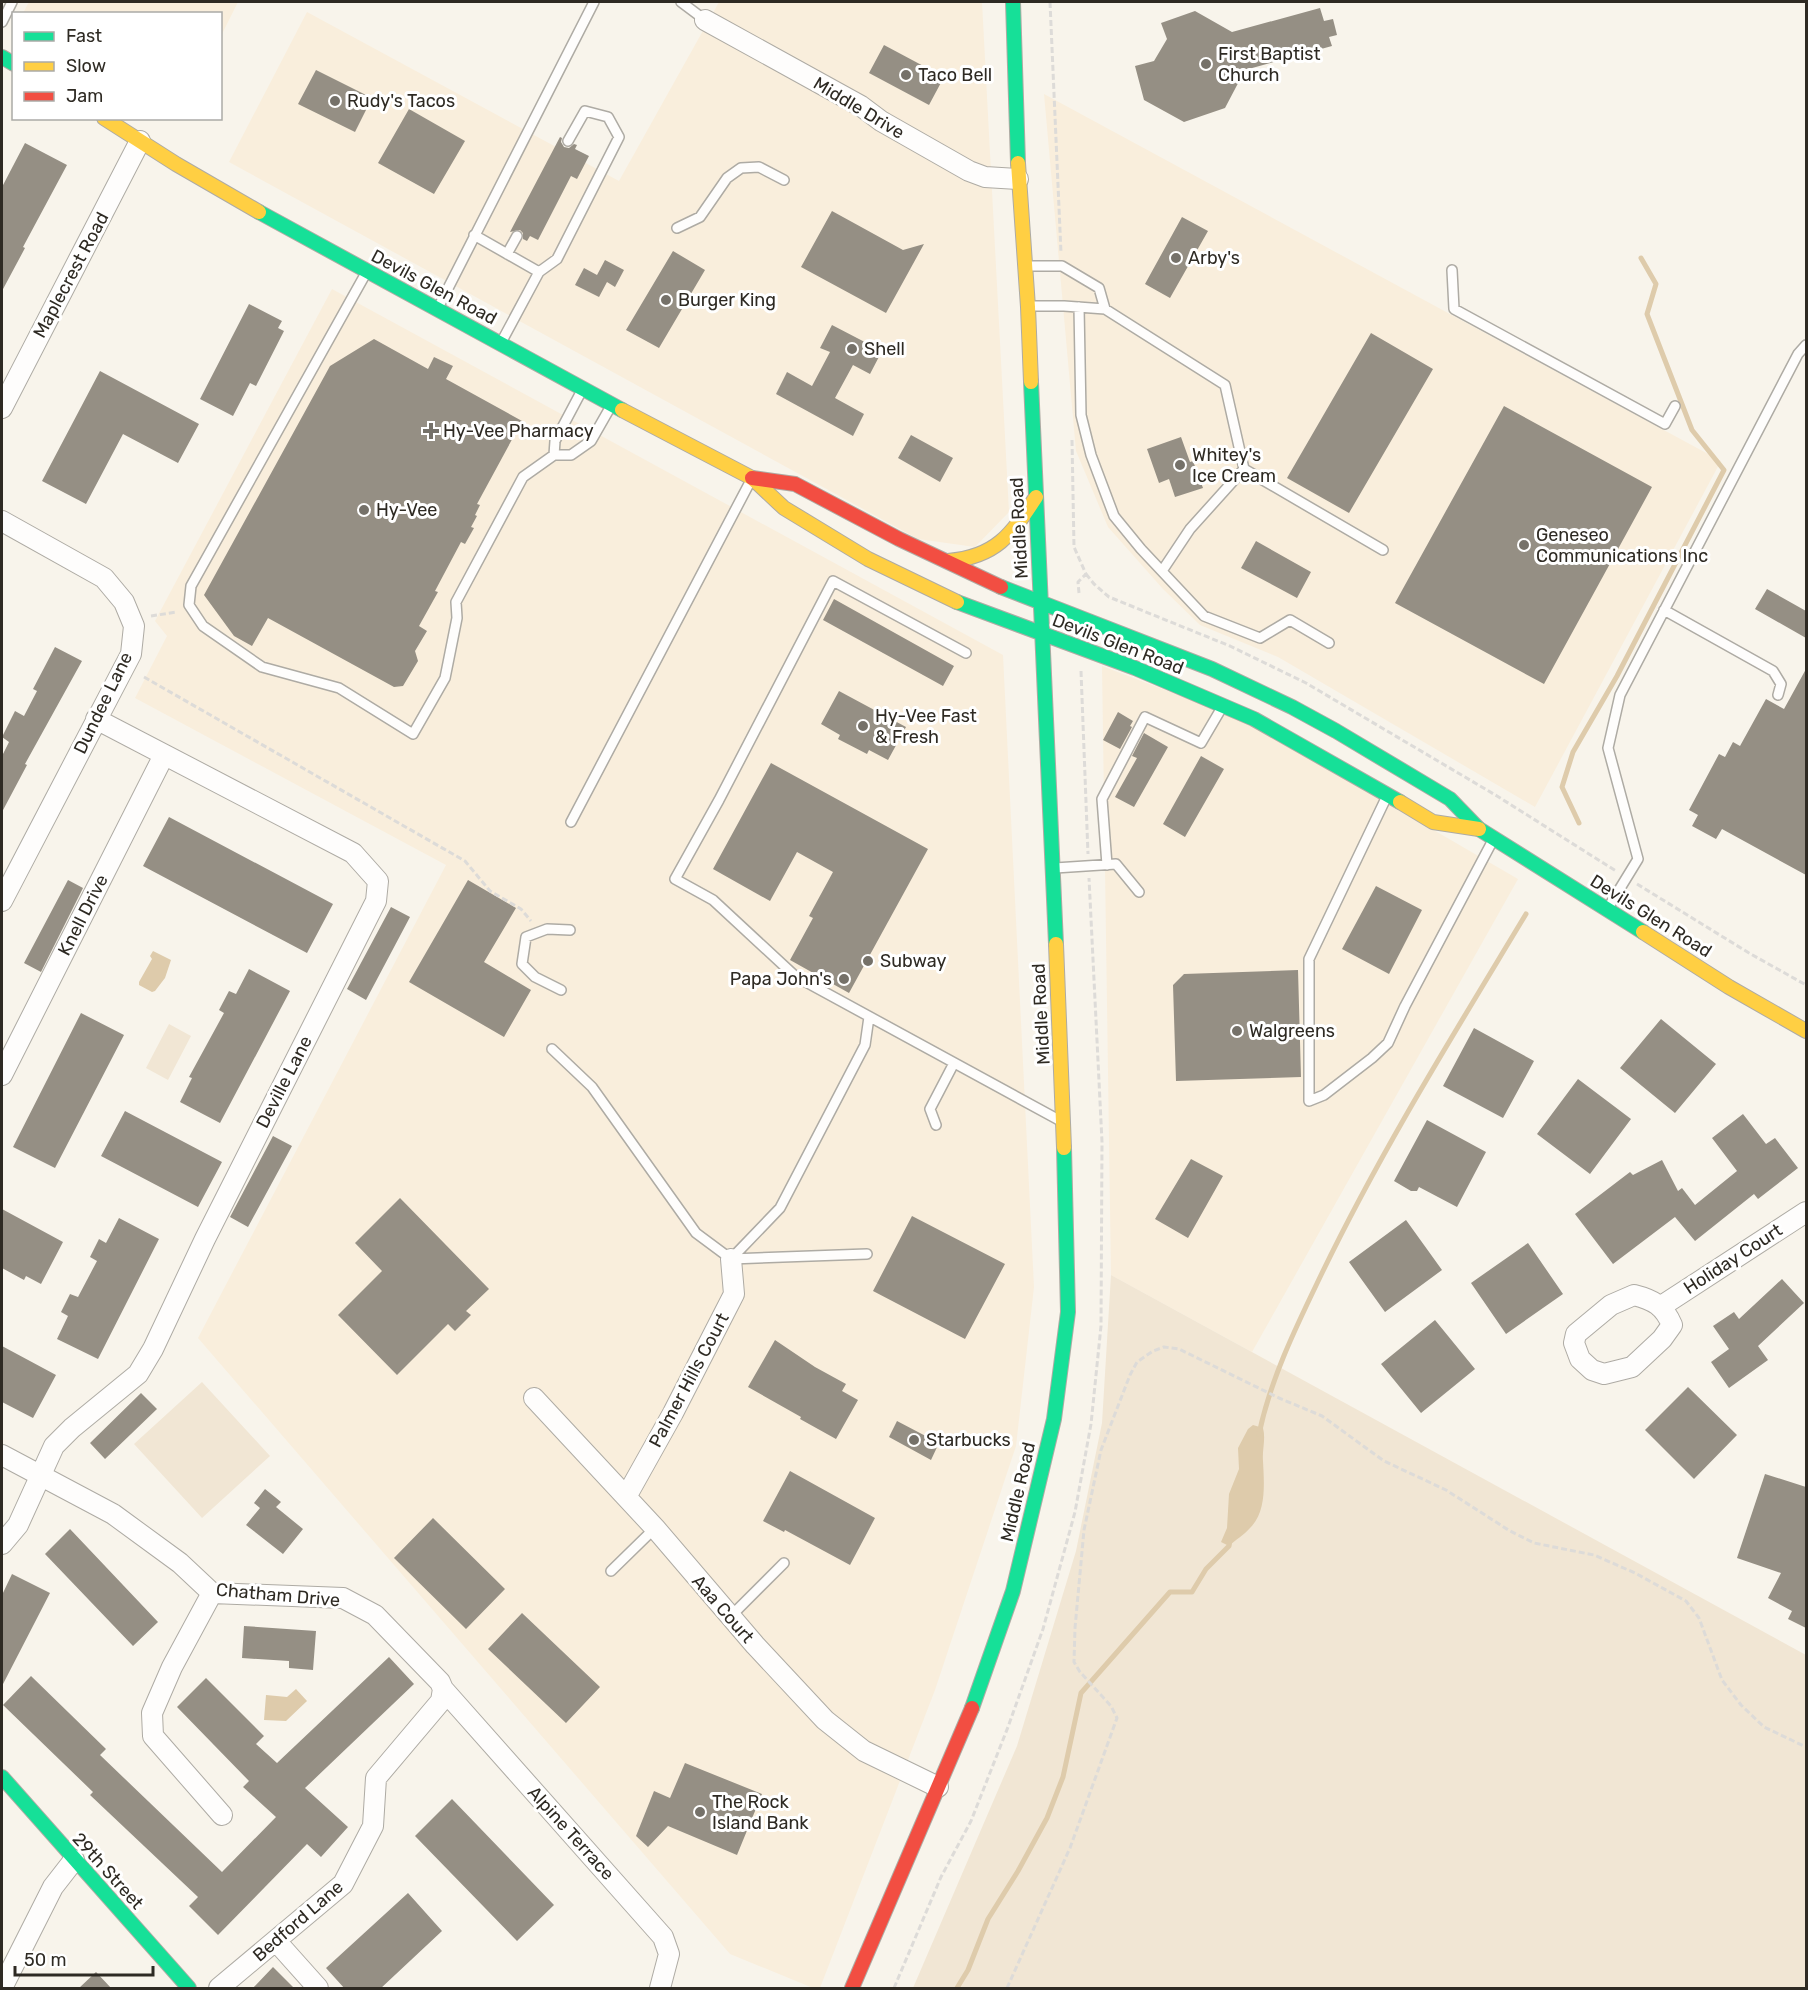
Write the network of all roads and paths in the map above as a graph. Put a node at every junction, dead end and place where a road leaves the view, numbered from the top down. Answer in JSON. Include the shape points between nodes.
{"nodes":[{"id":1,"x":12,"y":2,"type":"edge"},
{"id":2,"x":594,"y":2,"type":"edge"},
{"id":3,"x":681,"y":2,"type":"edge"},
{"id":4,"x":1013,"y":2,"type":"edge"},
{"id":5,"x":705,"y":20,"type":"joint"},
{"id":6,"x":2,"y":22,"type":"edge"},
{"id":7,"x":107,"y":120,"type":"edge"},
{"id":8,"x":140,"y":141,"type":"junction"},
{"id":9,"x":568,"y":141,"type":"dead end"},
{"id":10,"x":1018,"y":179,"type":"junction"},
{"id":11,"x":784,"y":180,"type":"dead end"},
{"id":12,"x":677,"y":228,"type":"dead end"},
{"id":13,"x":474,"y":236,"type":"junction"},
{"id":14,"x":517,"y":236,"type":"dead end"},
{"id":15,"x":507,"y":254,"type":"junction"},
{"id":16,"x":1026,"y":266,"type":"junction"},
{"id":17,"x":1452,"y":270,"type":"dead end"},
{"id":18,"x":367,"y":271,"type":"junction"},
{"id":19,"x":539,"y":272,"type":"junction"},
{"id":20,"x":1028,"y":307,"type":"junction"},
{"id":21,"x":1079,"y":307,"type":"junction"},
{"id":22,"x":438,"y":308,"type":"junction"},
{"id":23,"x":1105,"y":309,"type":"junction"},
{"id":24,"x":501,"y":343,"type":"junction"},
{"id":25,"x":1806,"y":345,"type":"edge"},
{"id":26,"x":583,"y":388,"type":"junction"},
{"id":27,"x":612,"y":404,"type":"junction"},
{"id":28,"x":1676,"y":406,"type":"dead end"},
{"id":29,"x":2,"y":408,"type":"edge"},
{"id":30,"x":554,"y":455,"type":"junction"},
{"id":31,"x":1244,"y":469,"type":"junction"},
{"id":32,"x":752,"y":478,"type":"junction"},
{"id":33,"x":1036,"y":497,"type":"junction"},
{"id":34,"x":2,"y":521,"type":"edge"},
{"id":35,"x":1383,"y":550,"type":"dead end"},
{"id":36,"x":948,"y":561,"type":"junction"},
{"id":37,"x":1162,"y":571,"type":"junction"},
{"id":38,"x":1041,"y":602,"type":"junction"},
{"id":39,"x":192,"y":610,"type":"junction"},
{"id":40,"x":1664,"y":610,"type":"junction"},
{"id":41,"x":131,"y":619,"type":"junction"},
{"id":42,"x":1042,"y":634,"type":"junction"},
{"id":43,"x":1329,"y":643,"type":"dead end"},
{"id":44,"x":966,"y":653,"type":"dead end"},
{"id":45,"x":144,"y":677,"type":"dead end"},
{"id":46,"x":1231,"y":693,"type":"junction"},
{"id":47,"x":1778,"y":695,"type":"dead end"},
{"id":48,"x":96,"y":719,"type":"junction"},
{"id":49,"x":164,"y":755,"type":"junction"},
{"id":50,"x":1388,"y":794,"type":"junction"},
{"id":51,"x":570,"y":822,"type":"dead end"},
{"id":52,"x":1479,"y":829,"type":"junction"},
{"id":53,"x":1494,"y":838,"type":"junction"},
{"id":54,"x":1107,"y":865,"type":"junction"},
{"id":55,"x":1052,"y":868,"type":"junction"},
{"id":56,"x":1139,"y":892,"type":"dead end"},
{"id":57,"x":2,"y":901,"type":"edge"},
{"id":58,"x":1607,"y":910,"type":"junction"},
{"id":59,"x":570,"y":930,"type":"dead end"},
{"id":60,"x":540,"y":932,"type":"junction"},
{"id":61,"x":561,"y":990,"type":"dead end"},
{"id":62,"x":869,"y":1017,"type":"junction"},
{"id":63,"x":1806,"y":1031,"type":"edge"},
{"id":64,"x":552,"y":1049,"type":"dead end"},
{"id":65,"x":954,"y":1063,"type":"junction"},
{"id":66,"x":2,"y":1076,"type":"edge"},
{"id":67,"x":1063,"y":1122,"type":"junction"},
{"id":68,"x":936,"y":1125,"type":"dead end"},
{"id":69,"x":1806,"y":1212,"type":"edge"},
{"id":70,"x":867,"y":1254,"type":"dead end"},
{"id":71,"x":731,"y":1259,"type":"junction"},
{"id":72,"x":1660,"y":1306,"type":"junction"},
{"id":73,"x":534,"y":1398,"type":"dead end"},
{"id":74,"x":2,"y":1455,"type":"edge"},
{"id":75,"x":41,"y":1475,"type":"junction"},
{"id":76,"x":626,"y":1497,"type":"junction"},
{"id":77,"x":655,"y":1528,"type":"junction"},
{"id":78,"x":2,"y":1544,"type":"edge"},
{"id":79,"x":784,"y":1563,"type":"dead end"},
{"id":80,"x":611,"y":1570,"type":"dead end"},
{"id":81,"x":212,"y":1593,"type":"junction"},
{"id":82,"x":730,"y":1617,"type":"junction"},
{"id":83,"x":443,"y":1689,"type":"junction"},
{"id":84,"x":1806,"y":1747,"type":"edge"},
{"id":85,"x":2,"y":1778,"type":"edge"},
{"id":86,"x":939,"y":1787,"type":"junction"},
{"id":87,"x":222,"y":1815,"type":"dead end"},
{"id":88,"x":74,"y":1860,"type":"junction"},
{"id":89,"x":276,"y":1941,"type":"junction"},
{"id":90,"x":2,"y":1988,"type":"edge"},
{"id":91,"x":189,"y":1989,"type":"edge"},
{"id":92,"x":219,"y":1989,"type":"edge"},
{"id":93,"x":318,"y":1989,"type":"edge"},
{"id":94,"x":660,"y":1989,"type":"edge"},
{"id":95,"x":852,"y":1989,"type":"edge"},
{"id":96,"x":1007,"y":1989,"type":"edge"}],
"edges":[{"from":1,"to":6,"type":"lane"},
{"from":2,"to":13,"type":"lane"},
{"from":3,"to":5,"type":"lane"},
{"from":4,"to":10,"type":"main road","name":"Middle Road"},
{"from":5,"to":10,"type":"street","name":"Middle Drive","via":[[969,171],[985,177]]},
{"from":7,"to":8,"type":"main road","name":"Devils Glen Road"},
{"from":8,"to":18,"type":"main road","name":"Devils Glen Road"},
{"from":8,"to":29,"type":"street","name":"Maplecrest Road"},
{"from":9,"to":19,"type":"lane","via":[[585,111],[608,117],[619,137],[557,259]]},
{"from":10,"to":16,"type":"main road","name":"Middle Road"},
{"from":11,"to":12,"type":"lane","via":[[759,167],[741,168],[727,178],[700,217]]},
{"from":13,"to":15,"type":"lane"},
{"from":13,"to":22,"type":"lane"},
{"from":14,"to":15,"type":"lane"},
{"from":15,"to":19,"type":"lane"},
{"from":16,"to":20,"type":"main road","name":"Middle Road"},
{"from":16,"to":23,"type":"lane","via":[[1062,266],[1100,288]]},
{"from":17,"to":28,"type":"lane","via":[[1454,309],[1665,424]]},
{"from":18,"to":22,"type":"main road","name":"Devils Glen Road"},
{"from":18,"to":39,"type":"lane","via":[[191,586]]},
{"from":19,"to":24,"type":"lane"},
{"from":20,"to":21,"type":"lane"},
{"from":20,"to":33,"type":"main road","name":"Middle Road"},
{"from":21,"to":23,"type":"lane"},
{"from":21,"to":37,"type":"lane","via":[[1081,415],[1091,455],[1114,516]]},
{"from":22,"to":24,"type":"main road","name":"Devils Glen Road"},
{"from":23,"to":31,"type":"lane","via":[[1225,385]]},
{"from":24,"to":26,"type":"main road","name":"Devils Glen Road"},
{"from":25,"to":40,"type":"lane"},
{"from":26,"to":27,"type":"main road","name":"Devils Glen Road"},
{"from":26,"to":30,"type":"lane","via":[[555,441]]},
{"from":27,"to":30,"type":"lane","via":[[591,441],[571,455]]},
{"from":27,"to":32,"type":"main road","name":"Devils Glen Road"},
{"from":30,"to":39,"type":"lane","via":[[524,477],[456,602],[457,618],[446,678],[413,734],[339,688],[262,667],[203,626]]},
{"from":31,"to":35,"type":"lane"},
{"from":31,"to":37,"type":"lane","via":[[1190,529]]},
{"from":32,"to":36,"type":"main road","name":"Devils Glen Road","via":[[795,484]]},
{"from":32,"to":42,"type":"main road","name":"Devils Glen Road","via":[[784,508],[868,559],[963,605]]},
{"from":32,"to":51,"type":"lane"},
{"from":33,"to":36,"type":"main road","via":[[1003,542],[987,554]]},
{"from":33,"to":38,"type":"main road","name":"Middle Road"},
{"from":34,"to":41,"type":"street","name":"Dundee Lane","via":[[104,578],[124,602]]},
{"from":36,"to":38,"type":"main road","name":"Devils Glen Road"},
{"from":37,"to":43,"type":"lane","via":[[1204,615],[1260,638],[1290,620]]},
{"from":38,"to":42,"type":"main road","name":"Middle Road"},
{"from":38,"to":46,"type":"main road","name":"Devils Glen Road","via":[[1173,653]]},
{"from":39,"to":41,"type":"path"},
{"from":40,"to":47,"type":"lane","via":[[1773,671],[1781,684]]},
{"from":40,"to":58,"type":"lane","via":[[1620,695],[1608,748],[1638,859]]},
{"from":41,"to":48,"type":"street","name":"Dundee Lane","via":[[134,626],[130,654]]},
{"from":42,"to":46,"type":"main road","name":"Devils Glen Road","via":[[1135,668]]},
{"from":42,"to":55,"type":"main road","name":"Middle Road"},
{"from":44,"to":62,"type":"lane","via":[[834,581],[675,879],[713,900],[795,976]]},
{"from":45,"to":60,"type":"path","via":[[465,861],[490,891],[521,909]]},
{"from":46,"to":50,"type":"main road","name":"Devils Glen Road","via":[[1295,741]]},
{"from":46,"to":52,"type":"main road","name":"Devils Glen Road","via":[[1292,707],[1336,731],[1450,799]]},
{"from":46,"to":54,"type":"lane","via":[[1201,743],[1145,717],[1102,799]]},
{"from":48,"to":49,"type":"street","name":"Deville Lane"},
{"from":48,"to":57,"type":"street","name":"Dundee Lane"},
{"from":49,"to":66,"type":"street","name":"Knell Drive"},
{"from":49,"to":75,"type":"street","name":"Deville Lane","via":[[353,853],[378,881],[376,901],[153,1349],[138,1374],[54,1446]]},
{"from":50,"to":52,"type":"main road","name":"Devils Glen Road","via":[[1432,822]]},
{"from":50,"to":53,"type":"lane","via":[[1309,959],[1310,1101],[1324,1095],[1388,1043]]},
{"from":52,"to":53,"type":"main road","name":"Devils Glen Road"},
{"from":53,"to":58,"type":"main road","name":"Devils Glen Road"},
{"from":54,"to":55,"type":"lane"},
{"from":54,"to":56,"type":"lane","via":[[1116,864]]},
{"from":55,"to":67,"type":"main road","name":"Middle Road"},
{"from":58,"to":63,"type":"main road","name":"Devils Glen Road"},
{"from":59,"to":60,"type":"lane"},
{"from":60,"to":61,"type":"lane","via":[[526,937],[522,964]]},
{"from":62,"to":65,"type":"lane"},
{"from":62,"to":71,"type":"lane","via":[[865,1046],[780,1208]]},
{"from":64,"to":71,"type":"lane","via":[[592,1087],[696,1233]]},
{"from":65,"to":67,"type":"lane"},
{"from":65,"to":68,"type":"lane","via":[[930,1109]]},
{"from":67,"to":86,"type":"main road","name":"Middle Road","via":[[1068,1312],[1054,1419],[1012,1591],[969,1717]]},
{"from":69,"to":72,"type":"street","name":"Holiday Court"},
{"from":70,"to":71,"type":"lane"},
{"from":71,"to":76,"type":"street","name":"Palmer Hills Court","via":[[734,1294]]},
{"from":72,"to":72,"type":"street","via":[[1634,1295],[1611,1305],[1576,1334],[1574,1343],[1580,1359],[1604,1374],[1632,1367],[1672,1325]]},
{"from":73,"to":76,"type":"street","name":"Aaa Court"},
{"from":74,"to":75,"type":"street","name":"Chatham Drive"},
{"from":75,"to":78,"type":"street","name":"Deville Lane","via":[[18,1525]]},
{"from":75,"to":81,"type":"street","name":"Chatham Drive","via":[[113,1514],[180,1563]]},
{"from":76,"to":77,"type":"street","name":"Aaa Court"},
{"from":77,"to":80,"type":"lane"},
{"from":77,"to":82,"type":"street","name":"Aaa Court"},
{"from":79,"to":82,"type":"lane"},
{"from":81,"to":83,"type":"street","name":"Chatham Drive","via":[[343,1598],[375,1615]]},
{"from":81,"to":87,"type":"street","via":[[152,1713],[153,1736]]},
{"from":82,"to":86,"type":"street","name":"Aaa Court","via":[[825,1720],[864,1751]]},
{"from":83,"to":89,"type":"street","name":"Bedford Lane","via":[[441,1701],[376,1778],[373,1826],[343,1884]]},
{"from":83,"to":94,"type":"street","name":"Alpine Terrace","via":[[663,1937],[669,1954]]},
{"from":84,"to":96,"type":"path","via":[[1764,1727],[1741,1705],[1722,1680],[1699,1618],[1686,1601],[1594,1555],[1534,1542],[1510,1531],[1446,1490],[1384,1461],[1322,1416],[1179,1349],[1164,1347],[1137,1362],[1130,1375],[1101,1450],[1084,1530],[1074,1662],[1117,1718],[1071,1848]]},
{"from":85,"to":88,"type":"main road","name":"29th Street"},
{"from":86,"to":95,"type":"main road","name":"Middle Road"},
{"from":88,"to":90,"type":"street","via":[[53,1887]]},
{"from":88,"to":91,"type":"main road","name":"29th Street"},
{"from":89,"to":92,"type":"street","name":"Bedford Lane"},
{"from":89,"to":93,"type":"street"}]}
